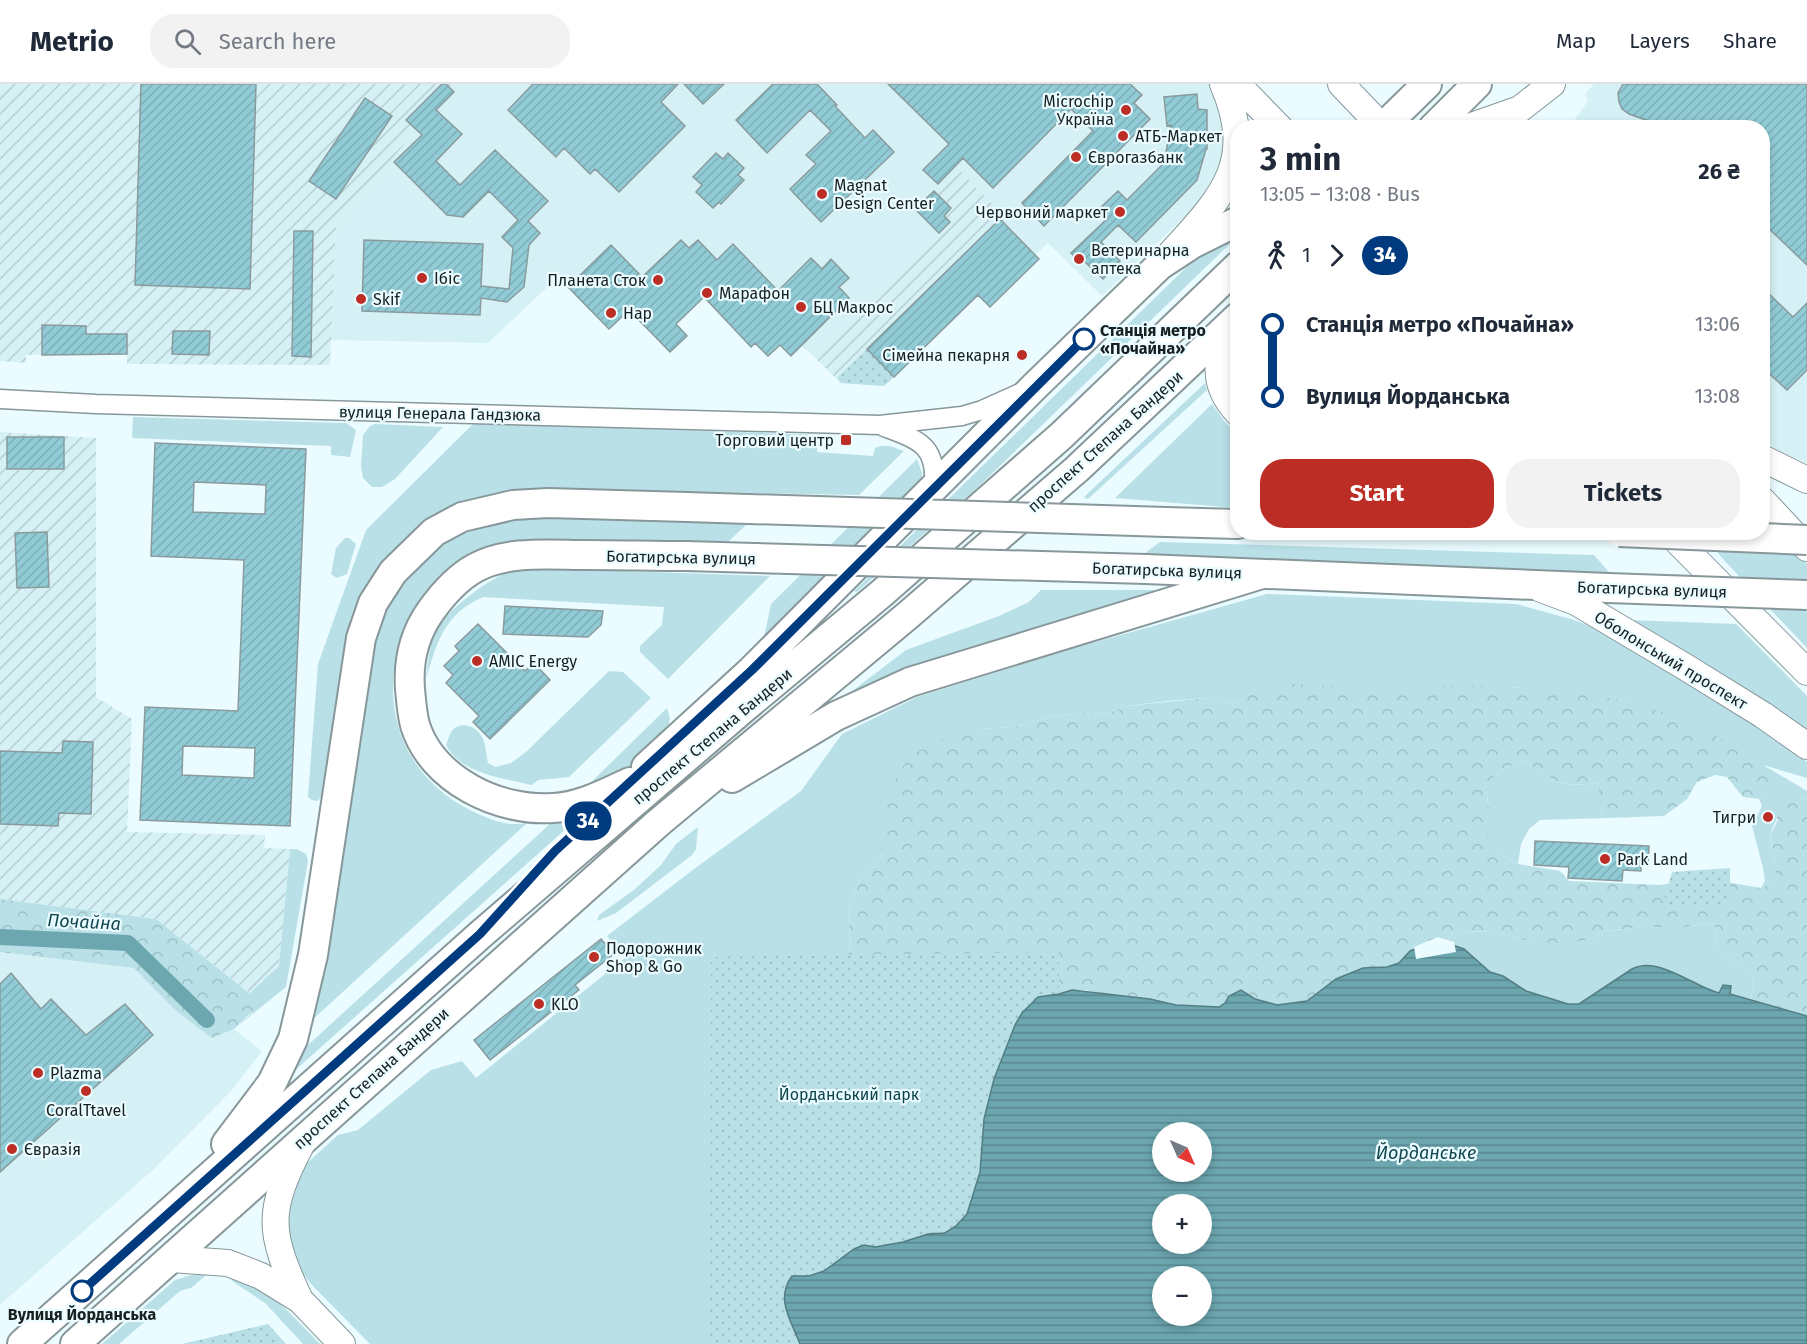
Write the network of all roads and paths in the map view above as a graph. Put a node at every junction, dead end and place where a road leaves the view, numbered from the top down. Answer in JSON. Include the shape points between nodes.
{"nodes":[{"id":1,"x":1223,"y":84,"type":"edge"},
{"id":2,"x":1237,"y":84,"type":"edge"},
{"id":3,"x":1341,"y":84,"type":"edge"},
{"id":4,"x":1426,"y":84,"type":"edge"},
{"id":5,"x":1477,"y":84,"type":"edge"},
{"id":6,"x":1548,"y":88,"type":"edge"},
{"id":7,"x":1234,"y":120,"type":"edge"},
{"id":8,"x":1272,"y":120,"type":"edge"},
{"id":9,"x":1375,"y":120,"type":"edge"},
{"id":10,"x":1389,"y":120,"type":"edge"},
{"id":11,"x":1441,"y":120,"type":"edge"},
{"id":12,"x":1489,"y":120,"type":"edge"},
{"id":13,"x":1532,"y":120,"type":"edge"},
{"id":14,"x":1230,"y":174,"type":"edge"},
{"id":15,"x":1230,"y":225,"type":"edge"},
{"id":16,"x":1160,"y":265,"type":"junction"},
{"id":17,"x":1230,"y":274,"type":"edge"},
{"id":18,"x":1230,"y":325,"type":"edge"},
{"id":19,"x":1230,"y":332,"type":"edge"},
{"id":20,"x":1035,"y":386,"type":"junction"},
{"id":21,"x":0,"y":399,"type":"edge"},
{"id":22,"x":1230,"y":403,"type":"edge"},
{"id":23,"x":880,"y":425,"type":"junction"},
{"id":24,"x":1770,"y":462,"type":"edge"},
{"id":25,"x":1807,"y":480,"type":"edge"},
{"id":26,"x":934,"y":487,"type":"junction"},
{"id":27,"x":1770,"y":509,"type":"edge"},
{"id":28,"x":1230,"y":524,"type":"edge"},
{"id":29,"x":1770,"y":538,"type":"edge"},
{"id":30,"x":1676,"y":540,"type":"edge"},
{"id":31,"x":1807,"y":540,"type":"edge"},
{"id":32,"x":1807,"y":548,"type":"edge"},
{"id":33,"x":1262,"y":574,"type":"junction"},
{"id":34,"x":1530,"y":585,"type":"junction"},
{"id":35,"x":1807,"y":595,"type":"edge"},
{"id":36,"x":1807,"y":672,"type":"edge"},
{"id":37,"x":1807,"y":746,"type":"edge"},
{"id":38,"x":630,"y":782,"type":"junction"},
{"id":39,"x":658,"y":823,"type":"junction"},
{"id":40,"x":480,"y":934,"type":"junction"},
{"id":41,"x":305,"y":1137,"type":"junction"},
{"id":42,"x":129,"y":1249,"type":"junction"},
{"id":43,"x":171,"y":1259,"type":"junction"},
{"id":44,"x":300,"y":1300,"type":"junction"},
{"id":45,"x":22,"y":1344,"type":"edge"},
{"id":46,"x":75,"y":1344,"type":"edge"},
{"id":47,"x":342,"y":1344,"type":"edge"}],
"edges":[{"from":1,"to":7,"type":"main road"},
{"from":2,"to":8,"type":"main road"},
{"from":3,"to":9,"type":"main road"},
{"from":4,"to":10,"type":"main road"},
{"from":5,"to":11,"type":"main road"},
{"from":6,"to":12,"type":"main road","via":[[1520,109]]},
{"from":6,"to":13,"type":"main road"},
{"from":14,"to":16,"type":"main road","via":[[1205,216]]},
{"from":15,"to":16,"type":"main road"},
{"from":16,"to":20,"type":"main road"},
{"from":17,"to":40,"type":"main road","name":"проспект Степана Бандери","via":[[1053,443]]},
{"from":18,"to":39,"type":"main road","name":"проспект Степана Бандери","via":[[1068,476]]},
{"from":19,"to":22,"type":"main road","via":[[1220,355],[1219,370],[1221,392]]},
{"from":20,"to":23,"type":"street","name":"вулиця Генерала Гандзюка","via":[[962,416]]},
{"from":20,"to":26,"type":"main road"},
{"from":21,"to":23,"type":"street","name":"вулиця Генерала Гандзюка"},
{"from":23,"to":26,"type":"street","name":"вулиця Генерала Гандзюка","via":[[913,437],[925,447],[935,468]]},
{"from":24,"to":25,"type":"main road"},
{"from":26,"to":38,"type":"main road","via":[[752,670]]},
{"from":27,"to":32,"type":"main road"},
{"from":28,"to":42,"type":"main road","bridge":true,"via":[[548,503],[513,505],[462,517],[434,532],[393,572],[373,603],[361,638],[313,956],[293,1039],[272,1083],[241,1126]]},
{"from":29,"to":31,"type":"main road","bridge":true},
{"from":30,"to":36,"type":"main road"},
{"from":33,"to":34,"type":"main road","name":"Богатирська вулиця"},
{"from":33,"to":38,"type":"main road","name":"Богатирська вулиця","bridge":true,"via":[[686,556],[526,555],[476,567],[451,587],[423,622],[413,646],[409,672],[415,725],[437,762],[471,789],[514,806],[553,808],[578,804]]},
{"from":33,"to":39,"type":"main road","via":[[910,682],[836,716]]},
{"from":34,"to":35,"type":"main road","name":"Богатирська вулиця","bridge":true},
{"from":34,"to":37,"type":"main road","name":"Оболонський проспект","via":[[1576,602],[1763,715]]},
{"from":38,"to":40,"type":"main road","via":[[555,851]]},
{"from":39,"to":41,"type":"main road","name":"проспект Степана Бандери"},
{"from":40,"to":42,"type":"main road","name":"проспект Степана Бандери"},
{"from":41,"to":43,"type":"main road","name":"проспект Степана Бандери"},
{"from":41,"to":44,"type":"main road","via":[[278,1194],[275,1214],[275,1234]]},
{"from":42,"to":45,"type":"main road","name":"проспект Степана Бандери"},
{"from":43,"to":44,"type":"main road","via":[[236,1265]]},
{"from":43,"to":46,"type":"main road","name":"проспект Степана Бандери"},
{"from":44,"to":47,"type":"main road"}]}
